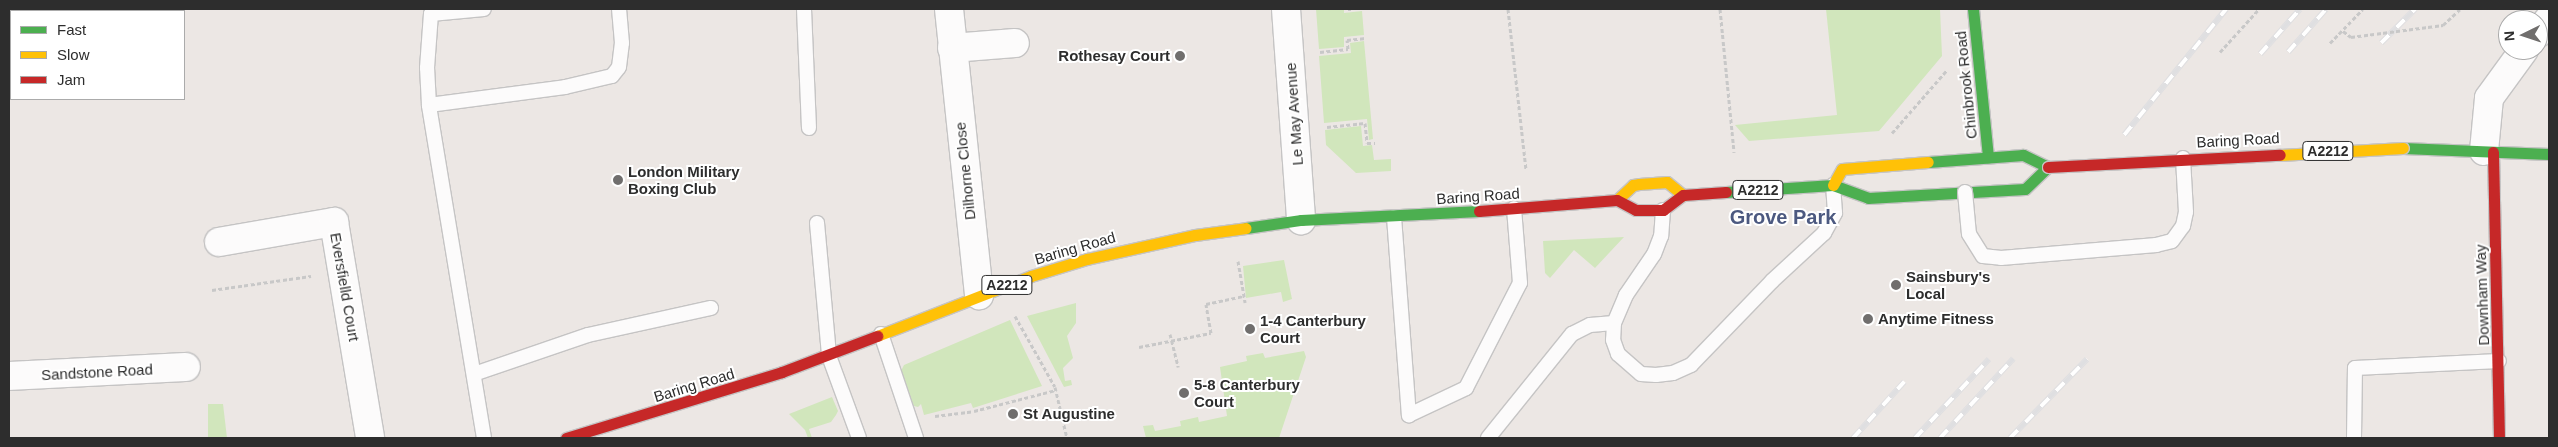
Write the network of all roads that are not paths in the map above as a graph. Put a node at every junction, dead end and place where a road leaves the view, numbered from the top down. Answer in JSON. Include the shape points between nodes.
{"nodes":[{"id":1,"x":484,"y":9,"type":"edge"},
{"id":2,"x":619,"y":9,"type":"edge"},
{"id":3,"x":804,"y":9,"type":"edge"},
{"id":4,"x":949,"y":9,"type":"edge"},
{"id":5,"x":1286,"y":9,"type":"edge"},
{"id":6,"x":1973,"y":9,"type":"edge"},
{"id":7,"x":431,"y":12,"type":"edge"},
{"id":8,"x":1015,"y":43,"type":"dead end"},
{"id":9,"x":952,"y":48,"type":"junction"},
{"id":10,"x":2517,"y":60,"type":"edge"},
{"id":11,"x":429,"y":105,"type":"junction"},
{"id":12,"x":809,"y":128,"type":"dead end"},
{"id":13,"x":2489,"y":151,"type":"junction"},
{"id":14,"x":2549,"y":154,"type":"edge"},
{"id":15,"x":1988,"y":157,"type":"junction"},
{"id":16,"x":2182,"y":158,"type":"junction"},
{"id":17,"x":2048,"y":167,"type":"junction"},
{"id":18,"x":1833,"y":185,"type":"junction"},
{"id":19,"x":1965,"y":192,"type":"junction"},
{"id":20,"x":1683,"y":195,"type":"junction"},
{"id":21,"x":1617,"y":200,"type":"junction"},
{"id":22,"x":1514,"y":208,"type":"junction"},
{"id":23,"x":1663,"y":210,"type":"junction"},
{"id":24,"x":1394,"y":217,"type":"junction"},
{"id":25,"x":1301,"y":220,"type":"junction"},
{"id":26,"x":817,"y":223,"type":"dead end"},
{"id":27,"x":219,"y":242,"type":"dead end"},
{"id":28,"x":979,"y":295,"type":"junction"},
{"id":29,"x":711,"y":308,"type":"dead end"},
{"id":30,"x":1614,"y":323,"type":"junction"},
{"id":31,"x":881,"y":334,"type":"junction"},
{"id":32,"x":829,"y":356,"type":"junction"},
{"id":33,"x":2499,"y":361,"type":"junction"},
{"id":34,"x":186,"y":367,"type":"dead end"},
{"id":35,"x":474,"y":374,"type":"junction"},
{"id":36,"x":9,"y":376,"type":"edge"},
{"id":37,"x":370,"y":438,"type":"edge"},
{"id":38,"x":484,"y":438,"type":"edge"},
{"id":39,"x":566,"y":438,"type":"edge"},
{"id":40,"x":859,"y":438,"type":"edge"},
{"id":41,"x":916,"y":438,"type":"edge"},
{"id":42,"x":1488,"y":438,"type":"edge"},
{"id":43,"x":2354,"y":438,"type":"edge"},
{"id":44,"x":2499,"y":438,"type":"edge"}],
"edges":[{"from":1,"to":7,"type":"lane"},
{"from":2,"to":11,"type":"lane","via":[[620,67],[612,76],[565,88]]},
{"from":3,"to":12,"type":"lane"},
{"from":4,"to":9,"type":"street","name":"Dilhorne Close"},
{"from":5,"to":25,"type":"street","name":"Le May Avenue"},
{"from":6,"to":15,"type":"main road","name":"Chinbrook Road"},
{"from":7,"to":11,"type":"lane"},
{"from":8,"to":9,"type":"street"},
{"from":9,"to":28,"type":"street","name":"Dilhorne Close"},
{"from":10,"to":13,"type":"street","via":[[2489,98]]},
{"from":11,"to":35,"type":"lane"},
{"from":13,"to":14,"type":"main road","name":"Baring Road","number":"A2212"},
{"from":13,"to":16,"type":"main road","name":"Baring Road","number":"A2212","bridge":true,"via":[[2403,148]]},
{"from":13,"to":33,"type":"main road","name":"Downham Way"},
{"from":15,"to":17,"type":"main road","via":[[2024,155]]},
{"from":15,"to":18,"type":"main road","via":[[1842,169]]},
{"from":16,"to":17,"type":"main road","name":"Baring Road","number":"A2212","bridge":true},
{"from":16,"to":19,"type":"lane","bridge":true,"via":[[2186,212],[2183,226],[2172,241],[2156,244],[2002,258],[1983,256],[1969,234]]},
{"from":17,"to":19,"type":"main road","number":"A2212","via":[[2025,189]]},
{"from":18,"to":19,"type":"main road","number":"A2212","via":[[1868,198]]},
{"from":18,"to":20,"type":"main road","number":"A2212"},
{"from":18,"to":30,"type":"lane","via":[[1835,213],[1824,233],[1772,280],[1691,365],[1673,373],[1641,374],[1618,354]]},
{"from":20,"to":21,"type":"main road","via":[[1667,182],[1648,183],[1633,185]]},
{"from":20,"to":23,"type":"main road"},
{"from":21,"to":22,"type":"main road","name":"Baring Road","number":"A2212"},
{"from":21,"to":23,"type":"main road","name":"Baring Road","number":"A2212","via":[[1636,210]]},
{"from":22,"to":24,"type":"main road","name":"Baring Road","number":"A2212"},
{"from":22,"to":24,"type":"lane","via":[[1520,283],[1466,388],[1409,415]]},
{"from":23,"to":30,"type":"lane","via":[[1654,254],[1626,295]]},
{"from":24,"to":25,"type":"main road","name":"Baring Road","number":"A2212"},
{"from":25,"to":28,"type":"main road","name":"Baring Road","number":"A2212","via":[[1148,244],[1087,259]]},
{"from":26,"to":32,"type":"lane"},
{"from":27,"to":37,"type":"street","name":"Eversfielld Court","via":[[334,222]]},
{"from":28,"to":31,"type":"main road","name":"Baring Road","number":"A2212"},
{"from":29,"to":35,"type":"lane","via":[[588,335]]},
{"from":30,"to":42,"type":"lane","via":[[1590,325],[1572,334]]},
{"from":31,"to":32,"type":"main road","name":"Baring Road","number":"A2212"},
{"from":31,"to":41,"type":"lane"},
{"from":32,"to":39,"type":"main road","name":"Baring Road","number":"A2212","via":[[712,396]]},
{"from":32,"to":40,"type":"lane"},
{"from":33,"to":43,"type":"lane","via":[[2355,368]]},
{"from":33,"to":44,"type":"main road","name":"Downham Way"},
{"from":34,"to":36,"type":"street","name":"Sandstone Road"},
{"from":35,"to":38,"type":"lane"}]}
